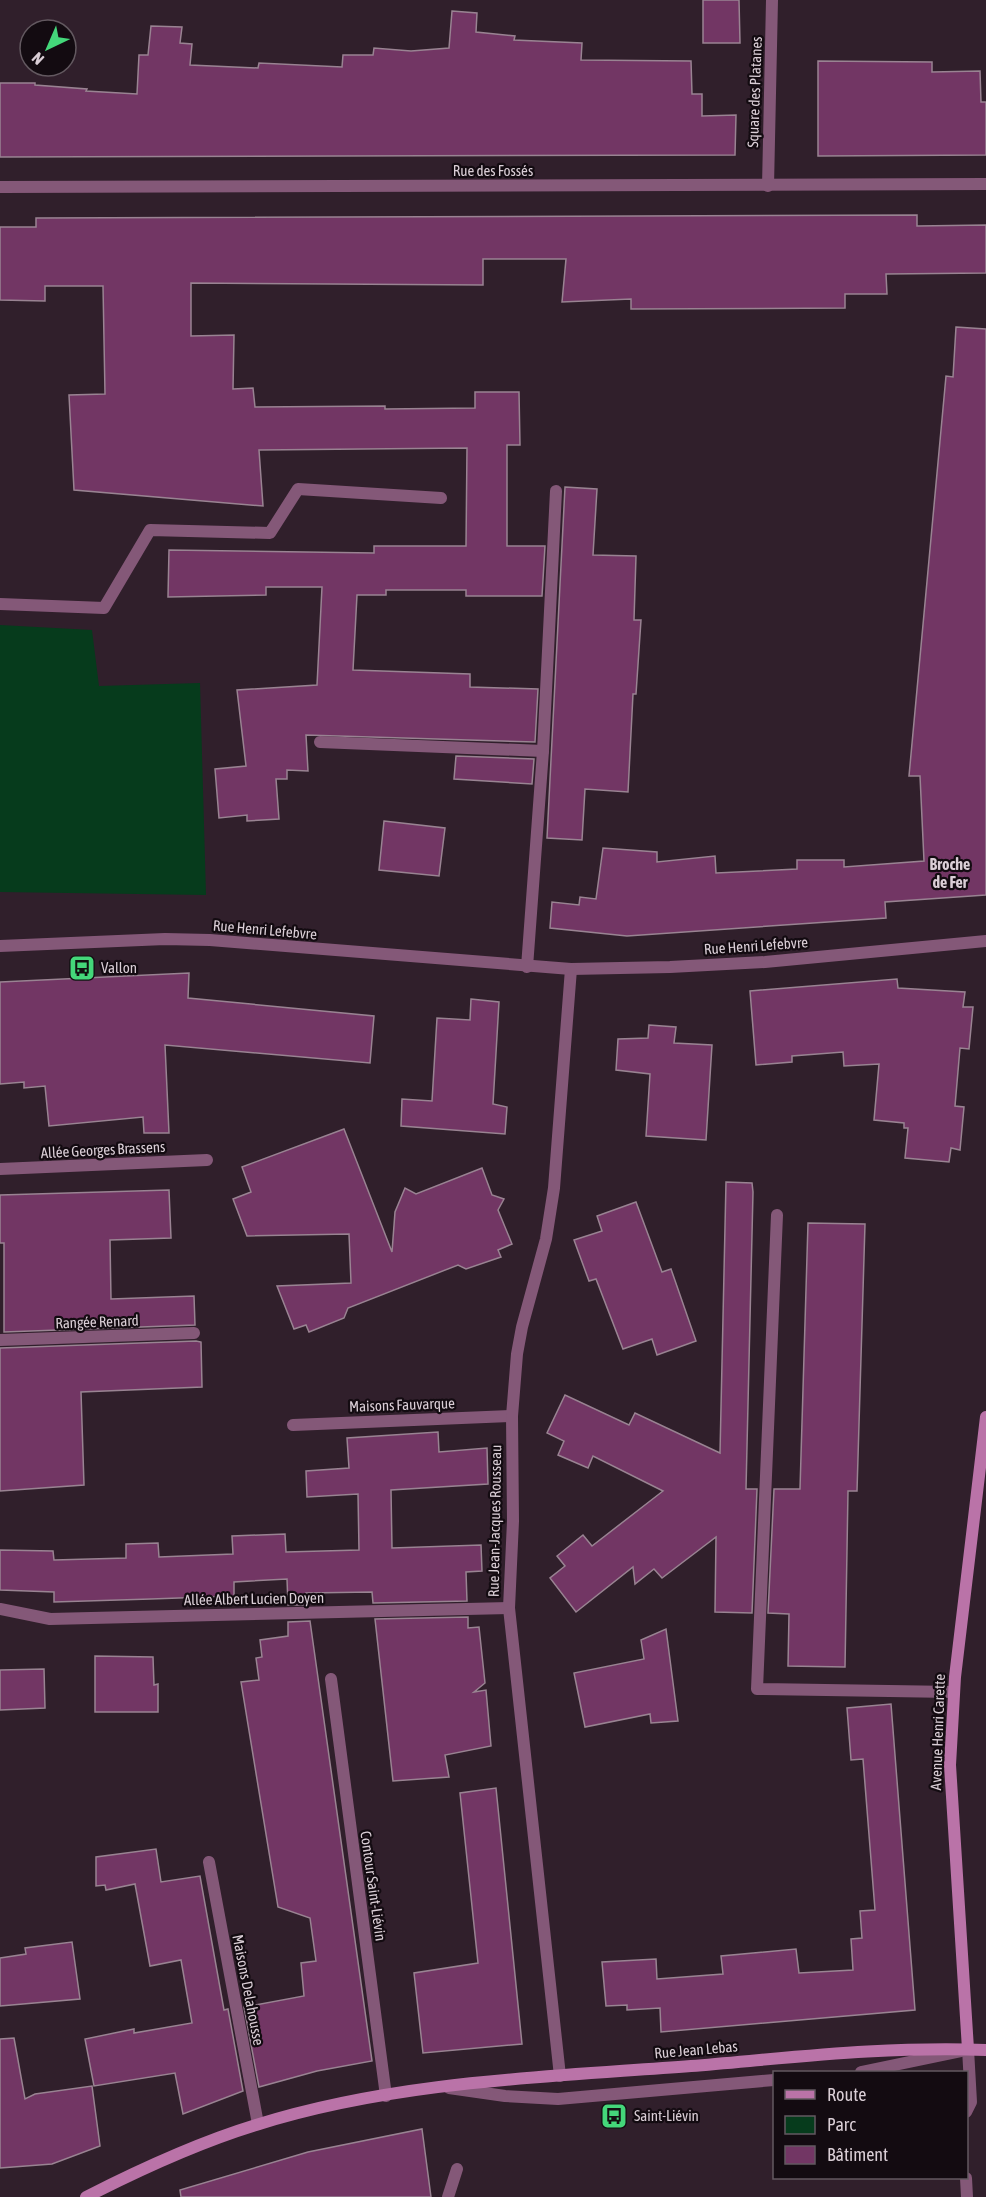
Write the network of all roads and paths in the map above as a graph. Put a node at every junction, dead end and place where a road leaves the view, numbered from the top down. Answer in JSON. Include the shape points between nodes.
{"nodes":[{"id":1,"x":772,"y":0,"type":"edge"},
{"id":2,"x":986,"y":184,"type":"edge"},
{"id":3,"x":768,"y":186,"type":"junction"},
{"id":4,"x":0,"y":187,"type":"edge"},
{"id":5,"x":556,"y":491,"type":"dead end"},
{"id":6,"x":441,"y":498,"type":"dead end"},
{"id":7,"x":0,"y":604,"type":"edge"},
{"id":8,"x":320,"y":742,"type":"dead end"},
{"id":9,"x":543,"y":751,"type":"junction"},
{"id":10,"x":986,"y":941,"type":"edge"},
{"id":11,"x":0,"y":946,"type":"edge"},
{"id":12,"x":527,"y":967,"type":"junction"},
{"id":13,"x":571,"y":969,"type":"junction"},
{"id":14,"x":207,"y":1160,"type":"dead end"},
{"id":15,"x":0,"y":1169,"type":"edge"},
{"id":16,"x":777,"y":1215,"type":"dead end"},
{"id":17,"x":194,"y":1333,"type":"dead end"},
{"id":18,"x":0,"y":1340,"type":"edge"},
{"id":19,"x":512,"y":1416,"type":"junction"},
{"id":20,"x":986,"y":1417,"type":"edge"},
{"id":21,"x":293,"y":1425,"type":"dead end"},
{"id":22,"x":982,"y":1475,"type":"edge"},
{"id":23,"x":509,"y":1608,"type":"junction"},
{"id":24,"x":0,"y":1609,"type":"edge"},
{"id":25,"x":331,"y":1679,"type":"dead end"},
{"id":26,"x":953,"y":1692,"type":"junction"},
{"id":27,"x":209,"y":1862,"type":"dead end"},
{"id":28,"x":986,"y":2044,"type":"edge"},
{"id":29,"x":968,"y":2049,"type":"junction"},
{"id":30,"x":986,"y":2050,"type":"edge"},
{"id":31,"x":870,"y":2071,"type":"edge"},
{"id":32,"x":560,"y":2076,"type":"junction"},
{"id":33,"x":773,"y":2080,"type":"edge"},
{"id":34,"x":445,"y":2087,"type":"junction"},
{"id":35,"x":386,"y":2096,"type":"junction"},
{"id":36,"x":968,"y":2108,"type":"edge"},
{"id":37,"x":258,"y":2124,"type":"junction"},
{"id":38,"x":457,"y":2169,"type":"dead end"},
{"id":39,"x":966,"y":2179,"type":"edge"},
{"id":40,"x":86,"y":2197,"type":"edge"},
{"id":41,"x":448,"y":2197,"type":"edge"},
{"id":42,"x":967,"y":2197,"type":"edge"}],
"edges":[{"from":1,"to":3,"type":"street","name":"Square des Platanes"},
{"from":2,"to":3,"type":"street","name":"Rue des Fossés"},
{"from":3,"to":4,"type":"street","name":"Rue des Fossés"},
{"from":5,"to":9,"type":"street"},
{"from":6,"to":7,"type":"street","via":[[298,489],[270,533],[150,530],[104,608]]},
{"from":8,"to":9,"type":"street"},
{"from":9,"to":12,"type":"street"},
{"from":10,"to":13,"type":"street","name":"Rue Henri Lefebvre","via":[[765,962]]},
{"from":11,"to":12,"type":"street","name":"Rue Henri Lefebvre","via":[[210,940]]},
{"from":12,"to":13,"type":"street","name":"Rue Henri Lefebvre"},
{"from":13,"to":19,"type":"street","name":"Rue Jean-Jacques Rousseau","via":[[554,1188],[546,1239],[522,1327]]},
{"from":14,"to":15,"type":"street","name":"Allée Georges Brassens"},
{"from":16,"to":26,"type":"street","via":[[757,1689]]},
{"from":17,"to":18,"type":"street","name":"Rangée Renard"},
{"from":19,"to":21,"type":"street","name":"Maisons Fauvarque"},
{"from":19,"to":23,"type":"street","name":"Rue Jean-Jacques Rousseau"},
{"from":20,"to":22,"type":"main road","name":"Avenue Henri Carette"},
{"from":22,"to":26,"type":"main road","name":"Avenue Henri Carette"},
{"from":23,"to":24,"type":"street","name":"Allée Albert Lucien Doyen","via":[[51,1619]]},
{"from":23,"to":32,"type":"street","name":"Rue Jean-Jacques Rousseau"},
{"from":25,"to":35,"type":"street","name":"Contour Saint-Liévin"},
{"from":26,"to":29,"type":"main road","name":"Avenue Henri Carette","via":[[951,1808]]},
{"from":27,"to":37,"type":"street","name":"Maisons Delahousse"},
{"from":28,"to":29,"type":"street"},
{"from":29,"to":30,"type":"main road","name":"Rue Jean Lebas"},
{"from":29,"to":31,"type":"street"},
{"from":29,"to":32,"type":"main road","name":"Rue Jean Lebas","via":[[906,2049]]},
{"from":29,"to":36,"type":"street"},
{"from":32,"to":34,"type":"main road","name":"Rue Jean Lebas"},
{"from":33,"to":34,"type":"street","via":[[558,2099]]},
{"from":34,"to":35,"type":"main road","name":"Rue Jean Lebas"},
{"from":35,"to":37,"type":"main road"},
{"from":37,"to":40,"type":"main road","via":[[157,2162]]},
{"from":38,"to":41,"type":"street"},
{"from":39,"to":42,"type":"street"}]}
